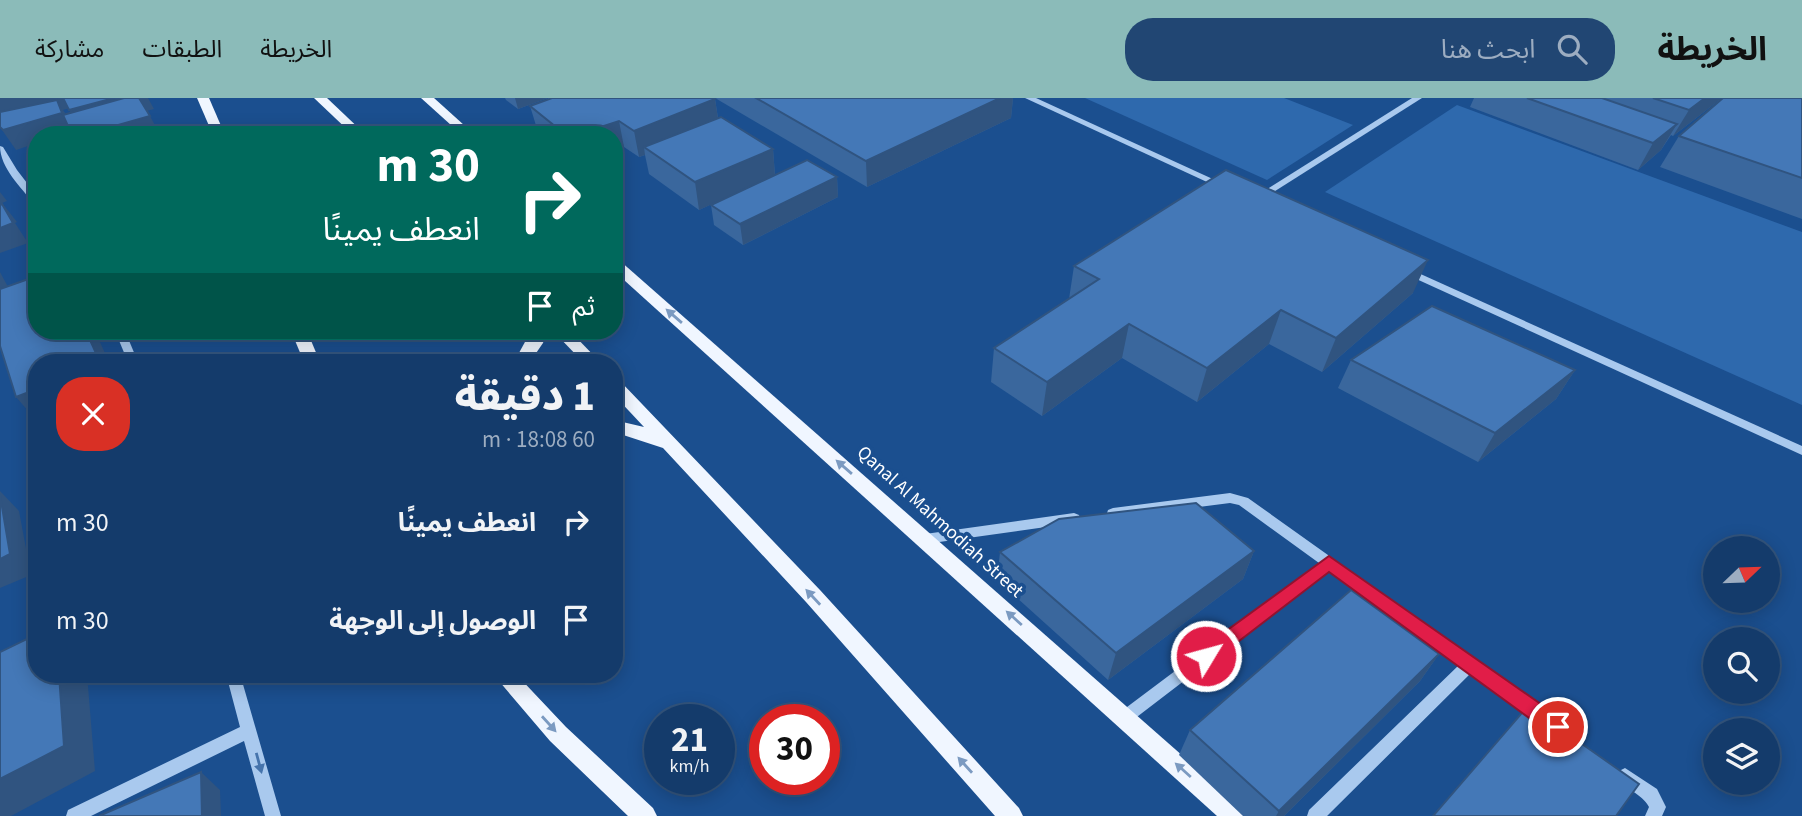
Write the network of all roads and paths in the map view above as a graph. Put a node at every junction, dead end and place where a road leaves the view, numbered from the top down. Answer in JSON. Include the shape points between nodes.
{"nodes":[{"id":1,"x":203,"y":98,"type":"edge"},
{"id":2,"x":320,"y":98,"type":"edge"},
{"id":3,"x":1029,"y":98,"type":"edge"},
{"id":4,"x":1052,"y":98,"type":"edge"},
{"id":5,"x":1418,"y":98,"type":"edge"},
{"id":6,"x":429,"y":99,"type":"edge"},
{"id":7,"x":1041,"y":104,"type":"junction"},
{"id":8,"x":215,"y":126,"type":"edge"},
{"id":9,"x":350,"y":126,"type":"edge"},
{"id":10,"x":459,"y":126,"type":"edge"},
{"id":11,"x":0,"y":149,"type":"edge"},
{"id":12,"x":28,"y":189,"type":"edge"},
{"id":13,"x":1229,"y":189,"type":"edge"},
{"id":14,"x":1241,"y":195,"type":"edge"},
{"id":15,"x":1254,"y":200,"type":"junction"},
{"id":16,"x":1266,"y":206,"type":"edge"},
{"id":17,"x":1391,"y":263,"type":"edge"},
{"id":18,"x":623,"y":271,"type":"edge"},
{"id":19,"x":570,"y":340,"type":"edge"},
{"id":20,"x":584,"y":354,"type":"edge"},
{"id":21,"x":623,"y":395,"type":"edge"},
{"id":22,"x":623,"y":429,"type":"edge"},
{"id":23,"x":670,"y":448,"type":"junction"},
{"id":24,"x":1802,"y":451,"type":"edge"},
{"id":25,"x":925,"y":539,"type":"junction"},
{"id":26,"x":1329,"y":563,"type":"junction"},
{"id":27,"x":1470,"y":664,"type":"junction"},
{"id":28,"x":236,"y":683,"type":"edge"},
{"id":29,"x":511,"y":683,"type":"edge"},
{"id":30,"x":1124,"y":718,"type":"junction"},
{"id":31,"x":1558,"y":727,"type":"edge"},
{"id":32,"x":250,"y":730,"type":"junction"},
{"id":33,"x":1612,"y":767,"type":"edge"},
{"id":34,"x":1655,"y":813,"type":"edge"},
{"id":35,"x":74,"y":816,"type":"edge"},
{"id":36,"x":273,"y":816,"type":"edge"},
{"id":37,"x":645,"y":816,"type":"edge"},
{"id":38,"x":1011,"y":816,"type":"edge"},
{"id":39,"x":1234,"y":816,"type":"edge"},
{"id":40,"x":1315,"y":816,"type":"edge"}],
"edges":[{"from":1,"to":8,"type":"main road"},
{"from":2,"to":9,"type":"main road"},
{"from":3,"to":7,"type":"street"},
{"from":4,"to":7,"type":"lane"},
{"from":5,"to":15,"type":"street"},
{"from":6,"to":10,"type":"main road"},
{"from":7,"to":13,"type":"street"},
{"from":11,"to":12,"type":"street"},
{"from":14,"to":15,"type":"street"},
{"from":15,"to":16,"type":"street"},
{"from":17,"to":24,"type":"street"},
{"from":25,"to":18,"type":"main road","name":"Qanal Al Mahmodiah Street","one_way":true},
{"from":19,"to":20,"type":"main road"},
{"from":21,"to":23,"type":"main road"},
{"from":22,"to":23,"type":"main road","via":[[653,437]]},
{"from":38,"to":23,"type":"main road","one_way":true,"via":[[813,596]]},
{"from":25,"to":26,"type":"street","via":[[1226,498],[1243,501]]},
{"from":30,"to":25,"type":"main road","name":"Qanal Al Mahmodiah Street","one_way":true},
{"from":26,"to":27,"type":"street"},
{"from":26,"to":30,"type":"street"},
{"from":27,"to":31,"type":"street"},
{"from":27,"to":40,"type":"street"},
{"from":28,"to":32,"type":"street"},
{"from":29,"to":37,"type":"main road","one_way":true},
{"from":39,"to":30,"type":"main road","name":"Qanal Al Mahmodiah Street","one_way":true},
{"from":32,"to":35,"type":"street"},
{"from":32,"to":36,"type":"street","one_way":true},
{"from":33,"to":34,"type":"street","via":[[1651,794],[1657,803]]}]}
